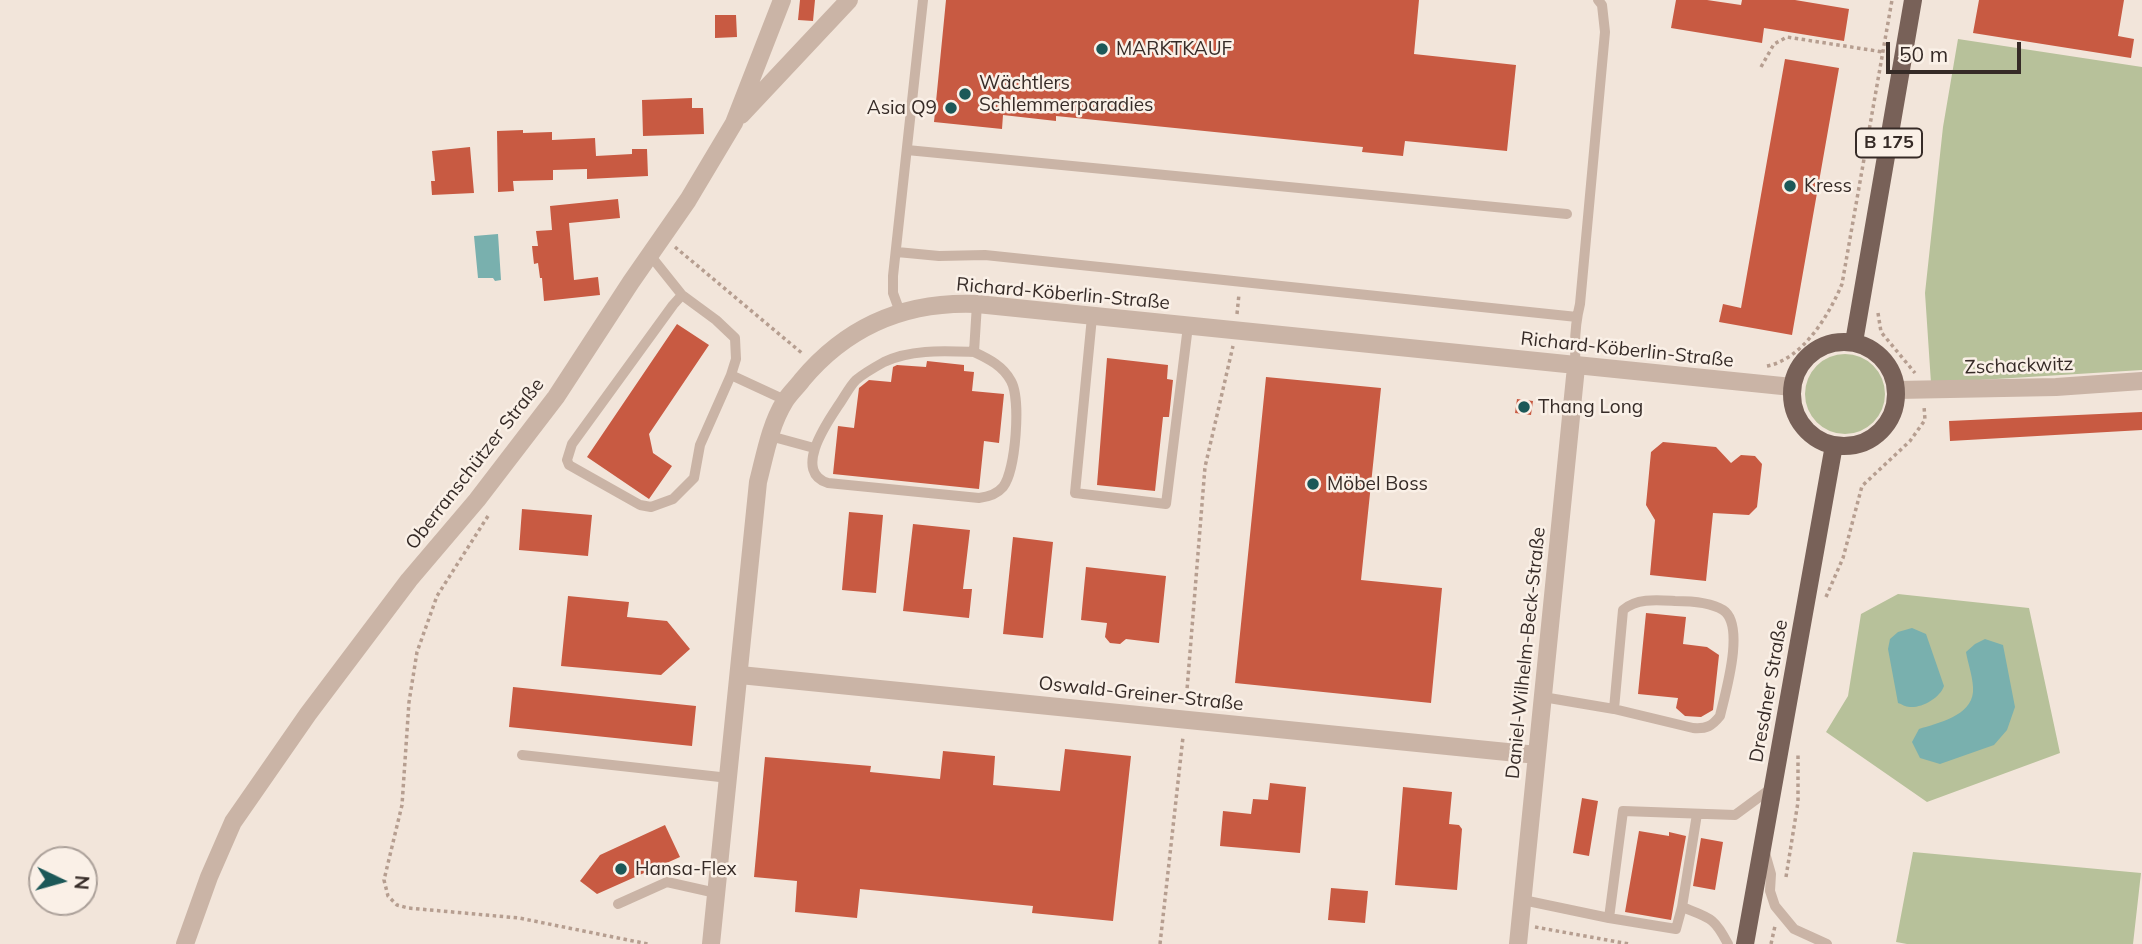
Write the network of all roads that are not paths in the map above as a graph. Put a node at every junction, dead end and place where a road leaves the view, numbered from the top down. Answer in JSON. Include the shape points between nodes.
{"nodes":[{"id":1,"x":782,"y":0,"type":"edge"},
{"id":2,"x":849,"y":0,"type":"edge"},
{"id":3,"x":923,"y":0,"type":"edge"},
{"id":4,"x":1598,"y":0,"type":"edge"},
{"id":5,"x":1913,"y":0,"type":"edge"},
{"id":6,"x":734,"y":123,"type":"junction"},
{"id":7,"x":907,"y":150,"type":"junction"},
{"id":8,"x":1567,"y":214,"type":"dead end"},
{"id":9,"x":897,"y":252,"type":"junction"},
{"id":10,"x":650,"y":255,"type":"junction"},
{"id":11,"x":682,"y":295,"type":"junction"},
{"id":12,"x":978,"y":304,"type":"junction"},
{"id":13,"x":900,"y":312,"type":"junction"},
{"id":14,"x":1092,"y":317,"type":"junction"},
{"id":15,"x":1577,"y":317,"type":"junction"},
{"id":16,"x":1188,"y":326,"type":"junction"},
{"id":17,"x":1854,"y":342,"type":"junction"},
{"id":18,"x":974,"y":352,"type":"junction"},
{"id":19,"x":1576,"y":367,"type":"junction"},
{"id":20,"x":731,"y":375,"type":"junction"},
{"id":21,"x":2142,"y":381,"type":"edge"},
{"id":22,"x":1792,"y":387,"type":"junction"},
{"id":23,"x":1897,"y":390,"type":"junction"},
{"id":24,"x":785,"y":400,"type":"junction"},
{"id":25,"x":770,"y":436,"type":"junction"},
{"id":26,"x":1834,"y":445,"type":"junction"},
{"id":27,"x":814,"y":448,"type":"junction"},
{"id":28,"x":740,"y":675,"type":"junction"},
{"id":29,"x":1543,"y":697,"type":"junction"},
{"id":30,"x":1614,"y":709,"type":"junction"},
{"id":31,"x":522,"y":755,"type":"dead end"},
{"id":32,"x":1537,"y":755,"type":"junction"},
{"id":33,"x":729,"y":778,"type":"junction"},
{"id":34,"x":1773,"y":787,"type":"junction"},
{"id":35,"x":1697,"y":814,"type":"junction"},
{"id":36,"x":1762,"y":846,"type":"junction"},
{"id":37,"x":716,"y":893,"type":"junction"},
{"id":38,"x":1523,"y":900,"type":"junction"},
{"id":39,"x":618,"y":904,"type":"dead end"},
{"id":40,"x":1682,"y":907,"type":"junction"},
{"id":41,"x":1609,"y":918,"type":"junction"},
{"id":42,"x":185,"y":944,"type":"edge"},
{"id":43,"x":711,"y":944,"type":"edge"},
{"id":44,"x":1518,"y":944,"type":"edge"},
{"id":45,"x":1728,"y":944,"type":"edge"},
{"id":46,"x":1745,"y":944,"type":"edge"},
{"id":47,"x":1828,"y":944,"type":"edge"}],
"edges":[{"from":1,"to":6,"type":"street","name":"Oberranschützer Straße"},
{"from":2,"to":6,"type":"street"},
{"from":3,"to":7,"type":"lane"},
{"from":4,"to":15,"type":"lane","via":[[1605,32]]},
{"from":5,"to":17,"type":"main road","number":"B 175"},
{"from":6,"to":10,"type":"street","name":"Oberranschützer Straße"},
{"from":7,"to":8,"type":"lane"},
{"from":7,"to":9,"type":"lane"},
{"from":9,"to":13,"type":"lane","via":[[893,293]]},
{"from":9,"to":15,"type":"lane","via":[[985,255]]},
{"from":10,"to":11,"type":"lane"},
{"from":10,"to":42,"type":"street","name":"Oberranschützer Straße","via":[[556,397],[378,621],[233,822]]},
{"from":11,"to":20,"type":"lane","via":[[735,338]]},
{"from":11,"to":20,"type":"lane","via":[[572,444],[569,465],[640,505],[651,508],[673,499],[694,478],[700,445]]},
{"from":12,"to":13,"type":"street","name":"Richard-Köberlin-Straße"},
{"from":12,"to":14,"type":"street","name":"Richard-Köberlin-Straße"},
{"from":12,"to":18,"type":"lane"},
{"from":13,"to":24,"type":"street","name":"Richard-Köberlin-Straße","via":[[833,347]]},
{"from":14,"to":16,"type":"street","name":"Richard-Köberlin-Straße"},
{"from":14,"to":16,"type":"lane","via":[[1075,493],[1166,504]]},
{"from":15,"to":19,"type":"lane"},
{"from":16,"to":19,"type":"street","name":"Richard-Köberlin-Straße"},
{"from":17,"to":22,"type":"main road","via":[[1821,346],[1797,370]]},
{"from":17,"to":23,"type":"main road","via":[[1883,358]]},
{"from":18,"to":27,"type":"lane","via":[[927,352],[884,362],[857,379]]},
{"from":18,"to":27,"type":"lane","via":[[996,363],[1016,392],[1011,466],[996,493],[979,498],[828,483],[814,474]]},
{"from":19,"to":22,"type":"street","name":"Richard-Köberlin-Straße"},
{"from":19,"to":29,"type":"street","name":"Daniel-Wilhelm-Beck-Straße"},
{"from":20,"to":24,"type":"lane"},
{"from":21,"to":23,"type":"street","name":"Zschackwitz"},
{"from":22,"to":26,"type":"main road","via":[[1795,413],[1802,425],[1812,436]]},
{"from":23,"to":26,"type":"main road","via":[[1896,404],[1881,431],[1854,445]]},
{"from":24,"to":25,"type":"street","name":"Richard-Köberlin-Straße"},
{"from":25,"to":27,"type":"lane"},
{"from":25,"to":28,"type":"street","name":"Richard-Köberlin-Straße","via":[[758,482]]},
{"from":26,"to":34,"type":"main road","name":"Dresdner Straße"},
{"from":28,"to":32,"type":"street","name":"Oswald-Greiner-Straße"},
{"from":28,"to":33,"type":"street","name":"Richard-Köberlin-Straße"},
{"from":29,"to":30,"type":"lane"},
{"from":29,"to":32,"type":"street","name":"Daniel-Wilhelm-Beck-Straße"},
{"from":30,"to":30,"type":"lane","via":[[1623,610],[1646,600],[1706,604],[1725,611],[1734,637],[1720,716],[1713,725],[1693,728]]},
{"from":31,"to":33,"type":"lane"},
{"from":32,"to":38,"type":"street","name":"Daniel-Wilhelm-Beck-Straße"},
{"from":33,"to":37,"type":"street","name":"Richard-Köberlin-Straße"},
{"from":34,"to":35,"type":"lane","via":[[1735,815]]},
{"from":34,"to":36,"type":"main road","name":"Dresdner Straße"},
{"from":35,"to":40,"type":"lane"},
{"from":35,"to":41,"type":"lane","via":[[1623,811]]},
{"from":36,"to":46,"type":"main road","name":"Dresdner Straße"},
{"from":36,"to":47,"type":"lane","via":[[1778,910],[1794,929]]},
{"from":37,"to":39,"type":"lane","via":[[667,882]]},
{"from":37,"to":43,"type":"street","name":"Richard-Köberlin-Straße"},
{"from":38,"to":41,"type":"lane"},
{"from":38,"to":44,"type":"street","name":"Daniel-Wilhelm-Beck-Straße"},
{"from":40,"to":41,"type":"lane","via":[[1676,929]]},
{"from":40,"to":45,"type":"lane","via":[[1711,918]]}]}
